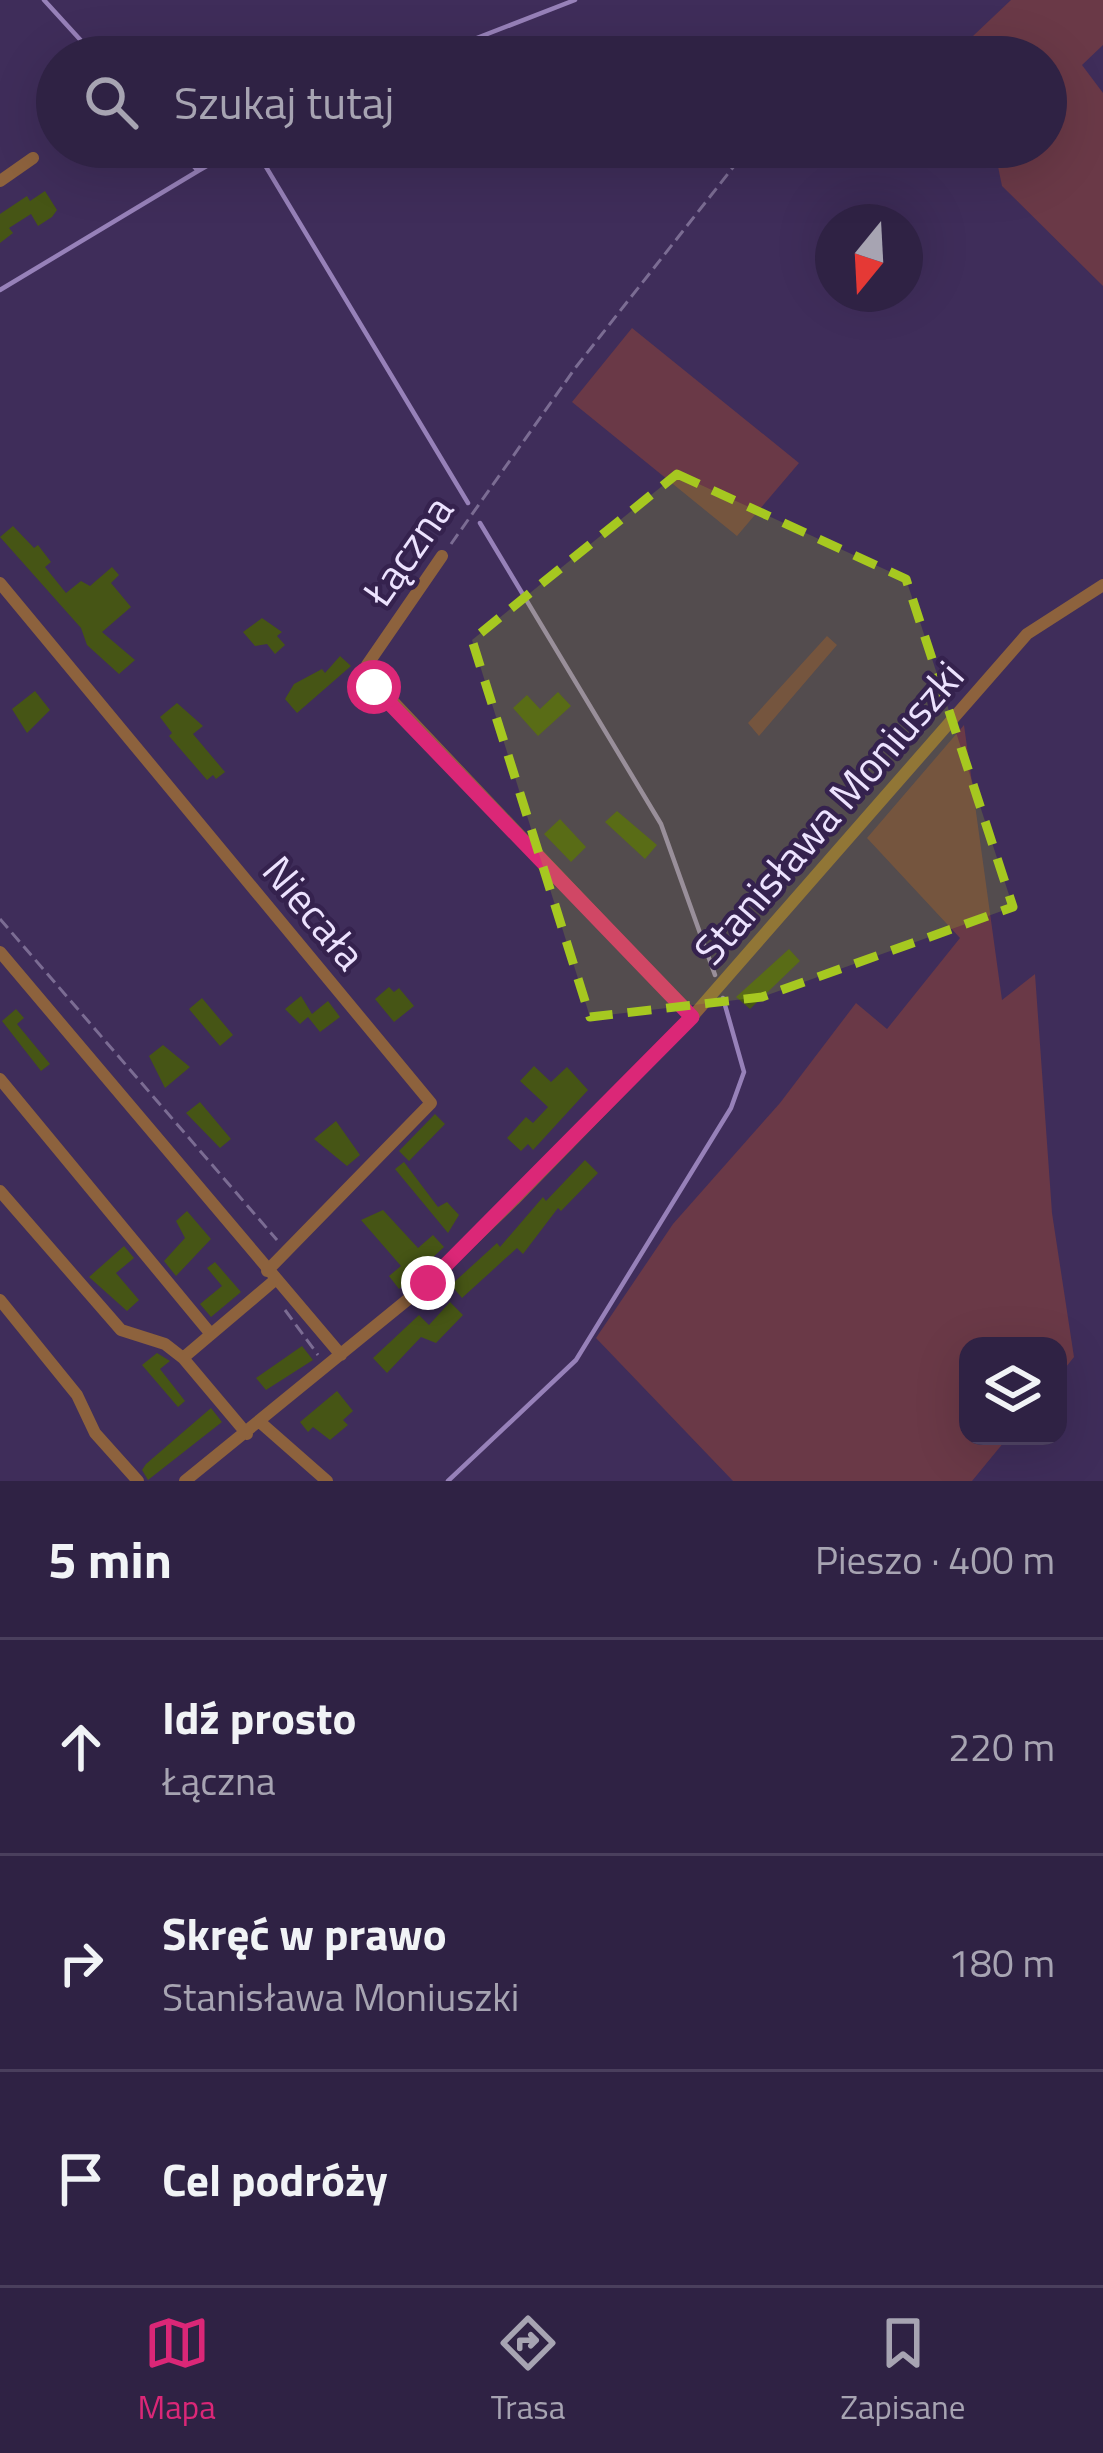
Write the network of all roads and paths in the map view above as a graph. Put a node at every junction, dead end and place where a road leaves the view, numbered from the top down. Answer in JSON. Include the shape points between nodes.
{"nodes":[{"id":1,"x":33,"y":158,"type":"dead end"},
{"id":2,"x":733,"y":168,"type":"edge"},
{"id":3,"x":0,"y":181,"type":"edge"},
{"id":4,"x":442,"y":556,"type":"joint"},
{"id":5,"x":0,"y":583,"type":"edge"},
{"id":6,"x":1103,"y":585,"type":"edge"},
{"id":7,"x":0,"y":919,"type":"edge"},
{"id":8,"x":0,"y":952,"type":"edge"},
{"id":9,"x":692,"y":1017,"type":"junction"},
{"id":10,"x":0,"y":1079,"type":"edge"},
{"id":11,"x":0,"y":1191,"type":"edge"},
{"id":12,"x":278,"y":1260,"type":"junction"},
{"id":13,"x":271,"y":1275,"type":"junction"},
{"id":14,"x":0,"y":1300,"type":"edge"},
{"id":15,"x":286,"y":1312,"type":"dead end"},
{"id":16,"x":210,"y":1333,"type":"junction"},
{"id":17,"x":340,"y":1355,"type":"junction"},
{"id":18,"x":183,"y":1358,"type":"junction"},
{"id":19,"x":320,"y":1358,"type":"dead end"},
{"id":20,"x":261,"y":1423,"type":"junction"},
{"id":21,"x":247,"y":1434,"type":"junction"},
{"id":22,"x":138,"y":1481,"type":"edge"},
{"id":23,"x":185,"y":1481,"type":"edge"},
{"id":24,"x":326,"y":1481,"type":"edge"}],
"edges":[{"from":1,"to":3,"type":"street"},
{"from":2,"to":4,"type":"path","name":"Łączna"},
{"from":4,"to":9,"type":"street","name":"Łączna","via":[[367,674]]},
{"from":5,"to":12,"type":"street","name":"Niecała","via":[[431,1103]]},
{"from":6,"to":9,"type":"street","name":"Stanisława Moniuszki","via":[[1028,634]]},
{"from":7,"to":12,"type":"path","via":[[277,1240]]},
{"from":8,"to":13,"type":"street"},
{"from":9,"to":17,"type":"street","name":"Stanisława Moniuszki","via":[[480,1233]]},
{"from":10,"to":16,"type":"street"},
{"from":11,"to":18,"type":"street","via":[[121,1330]]},
{"from":12,"to":13,"type":"street","name":"Niecała"},
{"from":13,"to":16,"type":"street","name":"Niecała"},
{"from":13,"to":17,"type":"street"},
{"from":14,"to":22,"type":"street"},
{"from":15,"to":19,"type":"path"},
{"from":16,"to":18,"type":"street","name":"Niecała"},
{"from":17,"to":20,"type":"street","name":"Stanisława Moniuszki"},
{"from":18,"to":21,"type":"street"},
{"from":20,"to":21,"type":"street","name":"Stanisława Moniuszki"},
{"from":20,"to":24,"type":"street"},
{"from":21,"to":23,"type":"street","name":"Stanisława Moniuszki"}]}
